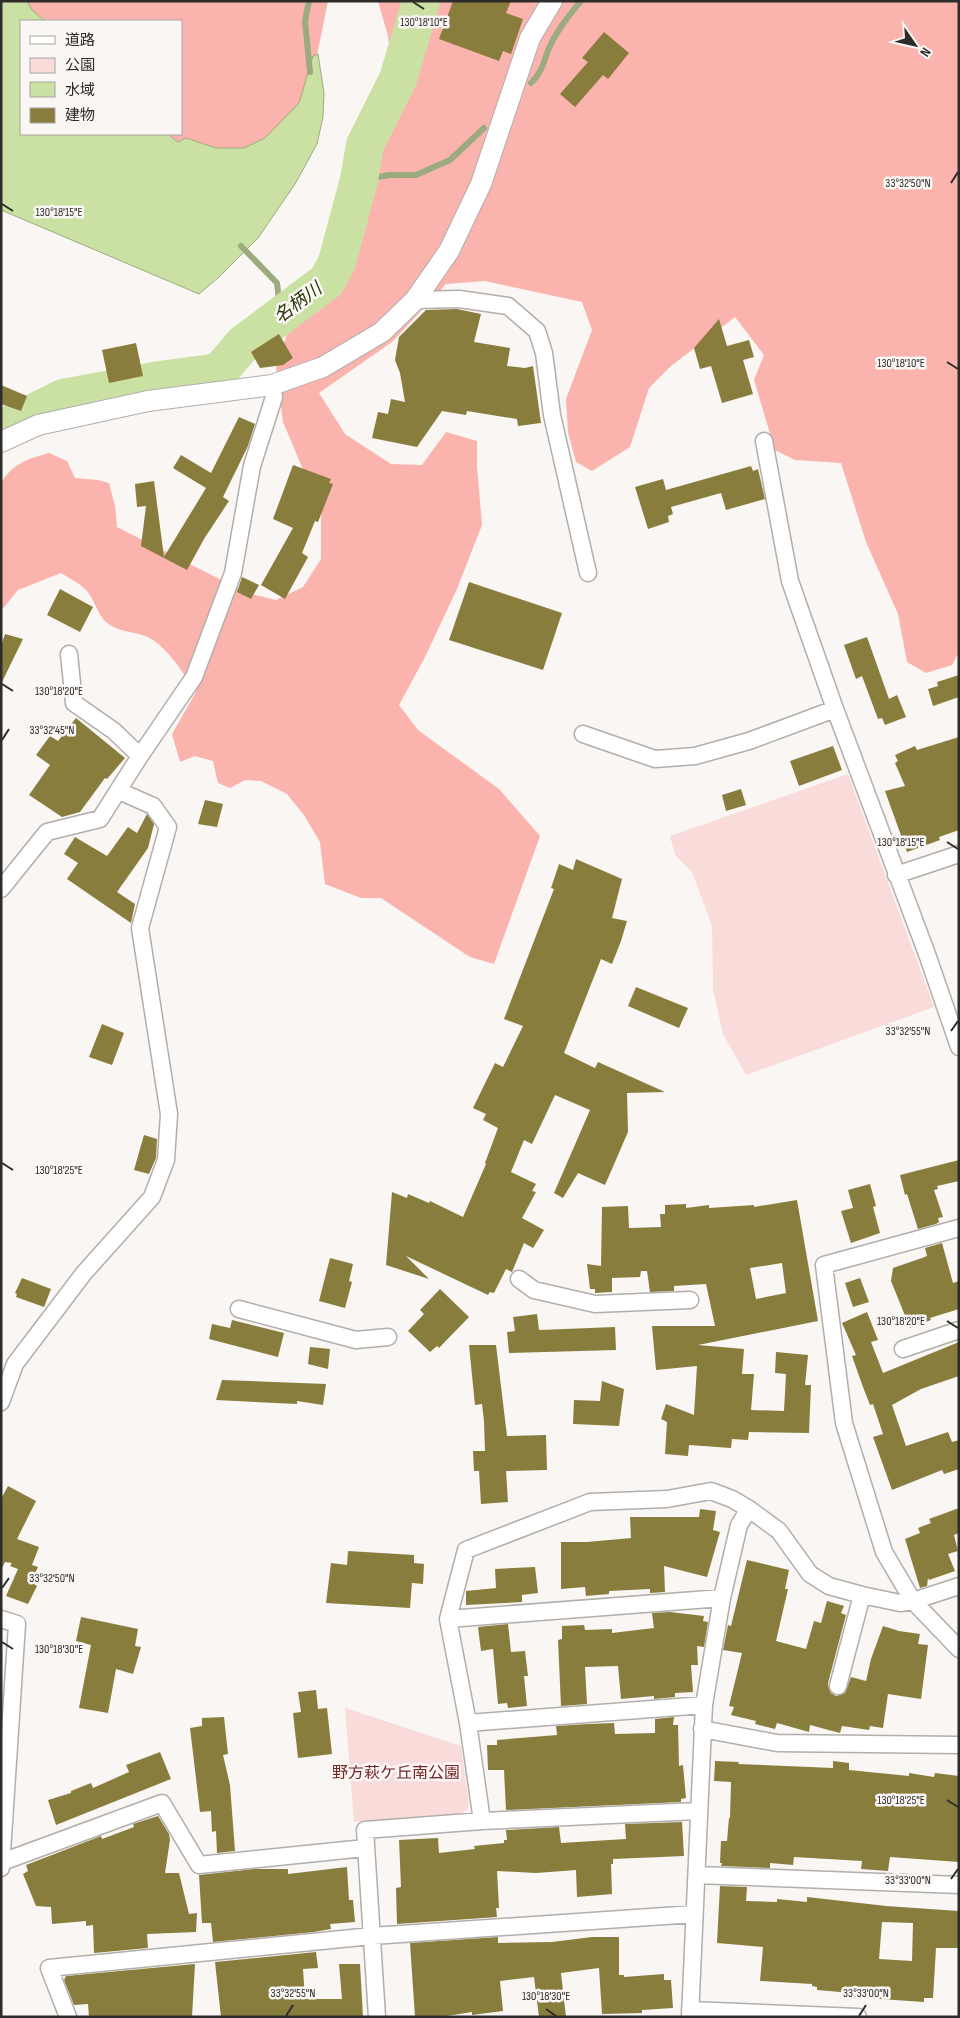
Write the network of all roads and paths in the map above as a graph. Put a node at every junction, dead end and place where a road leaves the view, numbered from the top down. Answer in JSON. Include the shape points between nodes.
{"nodes":[{"id":1,"x":552,"y":1,"type":"edge"},
{"id":2,"x":416,"y":300,"type":"junction"},
{"id":3,"x":272,"y":385,"type":"junction"},
{"id":4,"x":764,"y":441,"type":"dead end"},
{"id":5,"x":1,"y":442,"type":"edge"},
{"id":6,"x":588,"y":574,"type":"dead end"},
{"id":7,"x":69,"y":654,"type":"dead end"},
{"id":8,"x":835,"y":709,"type":"junction"},
{"id":9,"x":583,"y":734,"type":"dead end"},
{"id":10,"x":140,"y":756,"type":"junction"},
{"id":11,"x":119,"y":791,"type":"junction"},
{"id":12,"x":959,"y":854,"type":"edge"},
{"id":13,"x":896,"y":875,"type":"junction"},
{"id":14,"x":1,"y":890,"type":"edge"},
{"id":15,"x":959,"y":1047,"type":"edge"},
{"id":16,"x":959,"y":1228,"type":"edge"},
{"id":17,"x":520,"y":1279,"type":"dead end"},
{"id":18,"x":690,"y":1300,"type":"dead end"},
{"id":19,"x":239,"y":1309,"type":"dead end"},
{"id":20,"x":959,"y":1330,"type":"edge"},
{"id":21,"x":388,"y":1337,"type":"dead end"},
{"id":22,"x":903,"y":1349,"type":"dead end"},
{"id":23,"x":1,"y":1402,"type":"edge"},
{"id":24,"x":749,"y":1509,"type":"junction"},
{"id":25,"x":959,"y":1586,"type":"edge"},
{"id":26,"x":862,"y":1595,"type":"junction"},
{"id":27,"x":722,"y":1598,"type":"junction"},
{"id":28,"x":913,"y":1601,"type":"junction"},
{"id":29,"x":1,"y":1619,"type":"edge"},
{"id":30,"x":448,"y":1619,"type":"junction"},
{"id":31,"x":959,"y":1649,"type":"edge"},
{"id":32,"x":838,"y":1686,"type":"dead end"},
{"id":33,"x":704,"y":1705,"type":"junction"},
{"id":34,"x":468,"y":1722,"type":"junction"},
{"id":35,"x":702,"y":1729,"type":"junction"},
{"id":36,"x":959,"y":1746,"type":"edge"},
{"id":37,"x":698,"y":1810,"type":"junction"},
{"id":38,"x":482,"y":1821,"type":"junction"},
{"id":39,"x":365,"y":1848,"type":"junction"},
{"id":40,"x":2,"y":1862,"type":"edge"},
{"id":41,"x":1,"y":1868,"type":"edge"},
{"id":42,"x":697,"y":1875,"type":"junction"},
{"id":43,"x":959,"y":1885,"type":"edge"},
{"id":44,"x":694,"y":1914,"type":"junction"},
{"id":45,"x":372,"y":1936,"type":"junction"},
{"id":46,"x":688,"y":2015,"type":"edge"},
{"id":47,"x":68,"y":2017,"type":"edge"},
{"id":48,"x":378,"y":2017,"type":"edge"},
{"id":49,"x":858,"y":2017,"type":"edge"}],
"edges":[{"from":1,"to":2,"type":"street","via":[[530,38],[481,184],[449,251]]},
{"from":2,"to":3,"type":"street","via":[[382,332],[323,367]]},
{"from":2,"to":6,"type":"street","via":[[459,299],[508,306],[537,331],[544,353],[552,415]]},
{"from":3,"to":5,"type":"street","via":[[148,401],[38,425]]},
{"from":3,"to":10,"type":"street","via":[[274,397],[252,466],[233,573],[194,677]]},
{"from":4,"to":8,"type":"street","via":[[790,581]]},
{"from":7,"to":10,"type":"street","via":[[74,703],[114,731]]},
{"from":8,"to":9,"type":"street","via":[[749,741],[695,756],[655,759]]},
{"from":8,"to":13,"type":"street"},
{"from":10,"to":11,"type":"street"},
{"from":11,"to":14,"type":"street","via":[[100,819],[47,832]]},
{"from":11,"to":23,"type":"street","via":[[153,806],[168,827],[140,928],[170,1114],[166,1160],[152,1197],[84,1273],[15,1364]]},
{"from":12,"to":13,"type":"street"},
{"from":13,"to":15,"type":"street"},
{"from":16,"to":28,"type":"street","via":[[824,1265],[844,1423],[884,1552]]},
{"from":17,"to":18,"type":"street","via":[[534,1290],[596,1304]]},
{"from":19,"to":21,"type":"street","via":[[356,1340]]},
{"from":20,"to":22,"type":"street"},
{"from":24,"to":26,"type":"street","via":[[779,1531],[810,1574],[829,1586]]},
{"from":24,"to":27,"type":"street","via":[[739,1524]]},
{"from":24,"to":30,"type":"street","via":[[712,1491],[667,1498],[590,1502],[466,1550]]},
{"from":25,"to":28,"type":"street"},
{"from":26,"to":28,"type":"street","via":[[900,1603]]},
{"from":26,"to":32,"type":"street"},
{"from":27,"to":30,"type":"street"},
{"from":27,"to":33,"type":"street"},
{"from":28,"to":31,"type":"street"},
{"from":29,"to":40,"type":"street","via":[[17,1624]]},
{"from":30,"to":34,"type":"street"},
{"from":33,"to":34,"type":"street"},
{"from":33,"to":35,"type":"street"},
{"from":34,"to":38,"type":"street"},
{"from":35,"to":36,"type":"street","via":[[777,1744]]},
{"from":35,"to":37,"type":"street"},
{"from":37,"to":38,"type":"street"},
{"from":37,"to":42,"type":"street"},
{"from":38,"to":39,"type":"street","via":[[364,1830]]},
{"from":39,"to":40,"type":"street","via":[[199,1865],[162,1804]]},
{"from":39,"to":45,"type":"street"},
{"from":40,"to":41,"type":"street"},
{"from":42,"to":43,"type":"street"},
{"from":42,"to":44,"type":"street"},
{"from":44,"to":45,"type":"street"},
{"from":44,"to":46,"type":"street"},
{"from":45,"to":47,"type":"street","via":[[49,1968]]},
{"from":45,"to":48,"type":"street"},
{"from":46,"to":49,"type":"street"}]}
